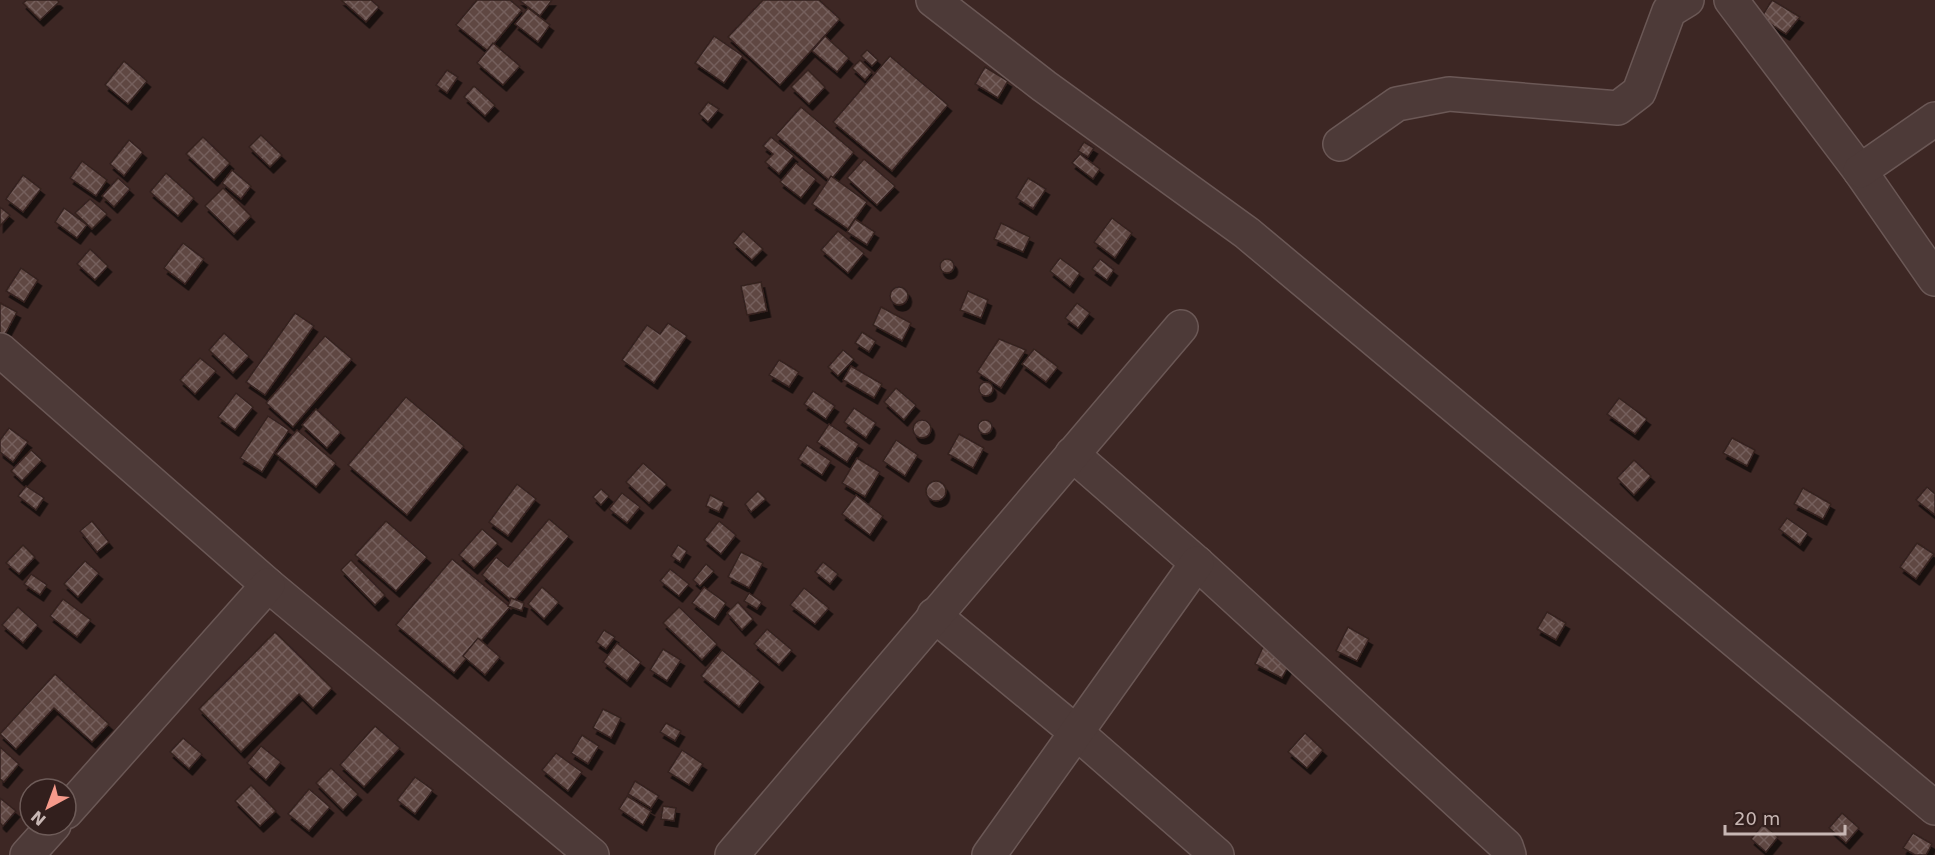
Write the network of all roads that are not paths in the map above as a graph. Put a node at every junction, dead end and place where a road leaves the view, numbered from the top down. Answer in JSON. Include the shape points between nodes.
{"nodes":[{"id":1,"x":933,"y":0,"type":"edge"},
{"id":2,"x":1687,"y":0,"type":"edge"},
{"id":3,"x":1731,"y":0,"type":"edge"},
{"id":4,"x":1935,"y":119,"type":"edge"},
{"id":5,"x":1340,"y":144,"type":"dead end"},
{"id":6,"x":1860,"y":171,"type":"junction"},
{"id":7,"x":1935,"y":279,"type":"edge"},
{"id":8,"x":1181,"y":327,"type":"dead end"},
{"id":9,"x":0,"y":350,"type":"edge"},
{"id":10,"x":1072,"y":454,"type":"junction"},
{"id":11,"x":1197,"y":563,"type":"junction"},
{"id":12,"x":268,"y":585,"type":"junction"},
{"id":13,"x":934,"y":615,"type":"junction"},
{"id":14,"x":1077,"y":732,"type":"junction"},
{"id":15,"x":78,"y":799,"type":"edge"},
{"id":16,"x":1935,"y":808,"type":"edge"},
{"id":17,"x":43,"y":837,"type":"edge"},
{"id":18,"x":27,"y":855,"type":"edge"},
{"id":19,"x":592,"y":855,"type":"edge"},
{"id":20,"x":732,"y":855,"type":"edge"},
{"id":21,"x":989,"y":855,"type":"edge"},
{"id":22,"x":1217,"y":855,"type":"edge"},
{"id":23,"x":1509,"y":855,"type":"edge"}],
"edges":[{"from":1,"to":16,"type":"street","via":[[1247,234]]},
{"from":2,"to":5,"type":"street","via":[[1669,11],[1639,92],[1618,108],[1449,94],[1397,104]]},
{"from":3,"to":6,"type":"street"},
{"from":4,"to":6,"type":"street"},
{"from":6,"to":7,"type":"street"},
{"from":8,"to":10,"type":"street"},
{"from":9,"to":12,"type":"street"},
{"from":10,"to":11,"type":"street"},
{"from":10,"to":13,"type":"street"},
{"from":11,"to":14,"type":"street"},
{"from":11,"to":23,"type":"street","via":[[1506,846]]},
{"from":12,"to":15,"type":"street"},
{"from":12,"to":19,"type":"street"},
{"from":13,"to":14,"type":"street"},
{"from":13,"to":20,"type":"street"},
{"from":14,"to":21,"type":"street"},
{"from":14,"to":22,"type":"street"},
{"from":17,"to":18,"type":"street"}]}
